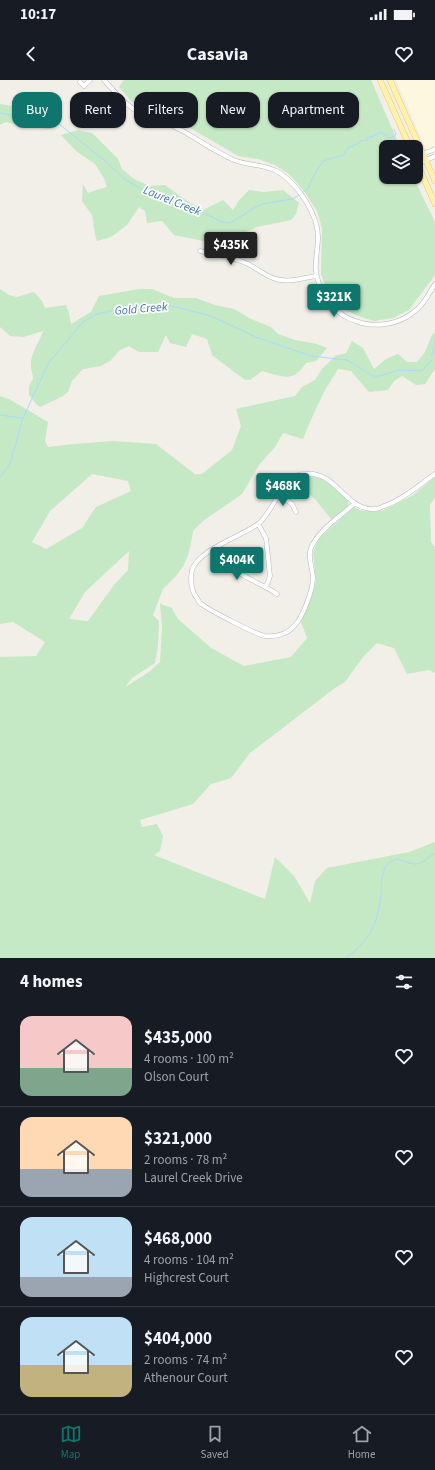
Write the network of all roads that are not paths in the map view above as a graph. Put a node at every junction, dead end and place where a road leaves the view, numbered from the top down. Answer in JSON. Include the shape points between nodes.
{"nodes":[{"id":1,"x":90,"y":80,"type":"edge"},
{"id":2,"x":104,"y":80,"type":"edge"},
{"id":3,"x":380,"y":80,"type":"edge"},
{"id":4,"x":390,"y":80,"type":"edge"},
{"id":5,"x":80,"y":82,"type":"dead end"},
{"id":6,"x":407,"y":140,"type":"edge"},
{"id":7,"x":417,"y":140,"type":"edge"},
{"id":8,"x":435,"y":149,"type":"edge"},
{"id":9,"x":423,"y":154,"type":"joint"},
{"id":10,"x":435,"y":156,"type":"edge"},
{"id":11,"x":423,"y":160,"type":"edge"},
{"id":12,"x":426,"y":160,"type":"junction"},
{"id":13,"x":423,"y":177,"type":"edge"},
{"id":14,"x":435,"y":181,"type":"edge"},
{"id":15,"x":435,"y":204,"type":"edge"},
{"id":16,"x":200,"y":251,"type":"dead end"},
{"id":17,"x":316,"y":276,"type":"junction"},
{"id":18,"x":434,"y":287,"type":"edge"},
{"id":19,"x":435,"y":474,"type":"edge"},
{"id":20,"x":279,"y":495,"type":"junction"},
{"id":21,"x":355,"y":503,"type":"junction"},
{"id":22,"x":296,"y":512,"type":"dead end"},
{"id":23,"x":258,"y":524,"type":"junction"},
{"id":24,"x":216,"y":548,"type":"junction"},
{"id":25,"x":266,"y":587,"type":"junction"},
{"id":26,"x":277,"y":594,"type":"dead end"}],
"edges":[{"from":1,"to":5,"type":"street","via":[[86,88]]},
{"from":2,"to":17,"type":"street","via":[[126,103],[142,114],[173,126],[236,161],[262,165],[284,177],[313,214],[318,239]]},
{"from":3,"to":6,"type":"main road"},
{"from":4,"to":7,"type":"main road"},
{"from":8,"to":9,"type":"street"},
{"from":9,"to":12,"type":"main road"},
{"from":10,"to":12,"type":"street"},
{"from":11,"to":12,"type":"street"},
{"from":12,"to":14,"type":"main road"},
{"from":13,"to":15,"type":"main road"},
{"from":16,"to":17,"type":"street","via":[[232,258],[276,279]]},
{"from":17,"to":18,"type":"street","via":[[321,291],[336,310],[367,325],[389,324],[406,317],[416,311]]},
{"from":19,"to":21,"type":"street","via":[[406,496],[376,509],[363,508]]},
{"from":20,"to":21,"type":"street","via":[[293,478],[312,473],[331,481]]},
{"from":20,"to":22,"type":"street","via":[[292,504]]},
{"from":20,"to":23,"type":"street"},
{"from":21,"to":24,"type":"street","via":[[318,536],[310,550],[313,578],[306,603],[295,625],[277,636],[264,636],[252,632],[203,605],[196,598],[192,588],[192,568],[200,557]]},
{"from":23,"to":24,"type":"street"},
{"from":23,"to":25,"type":"street","via":[[266,538],[270,576]]},
{"from":24,"to":25,"type":"street","via":[[226,563]]},
{"from":25,"to":26,"type":"street"}]}
